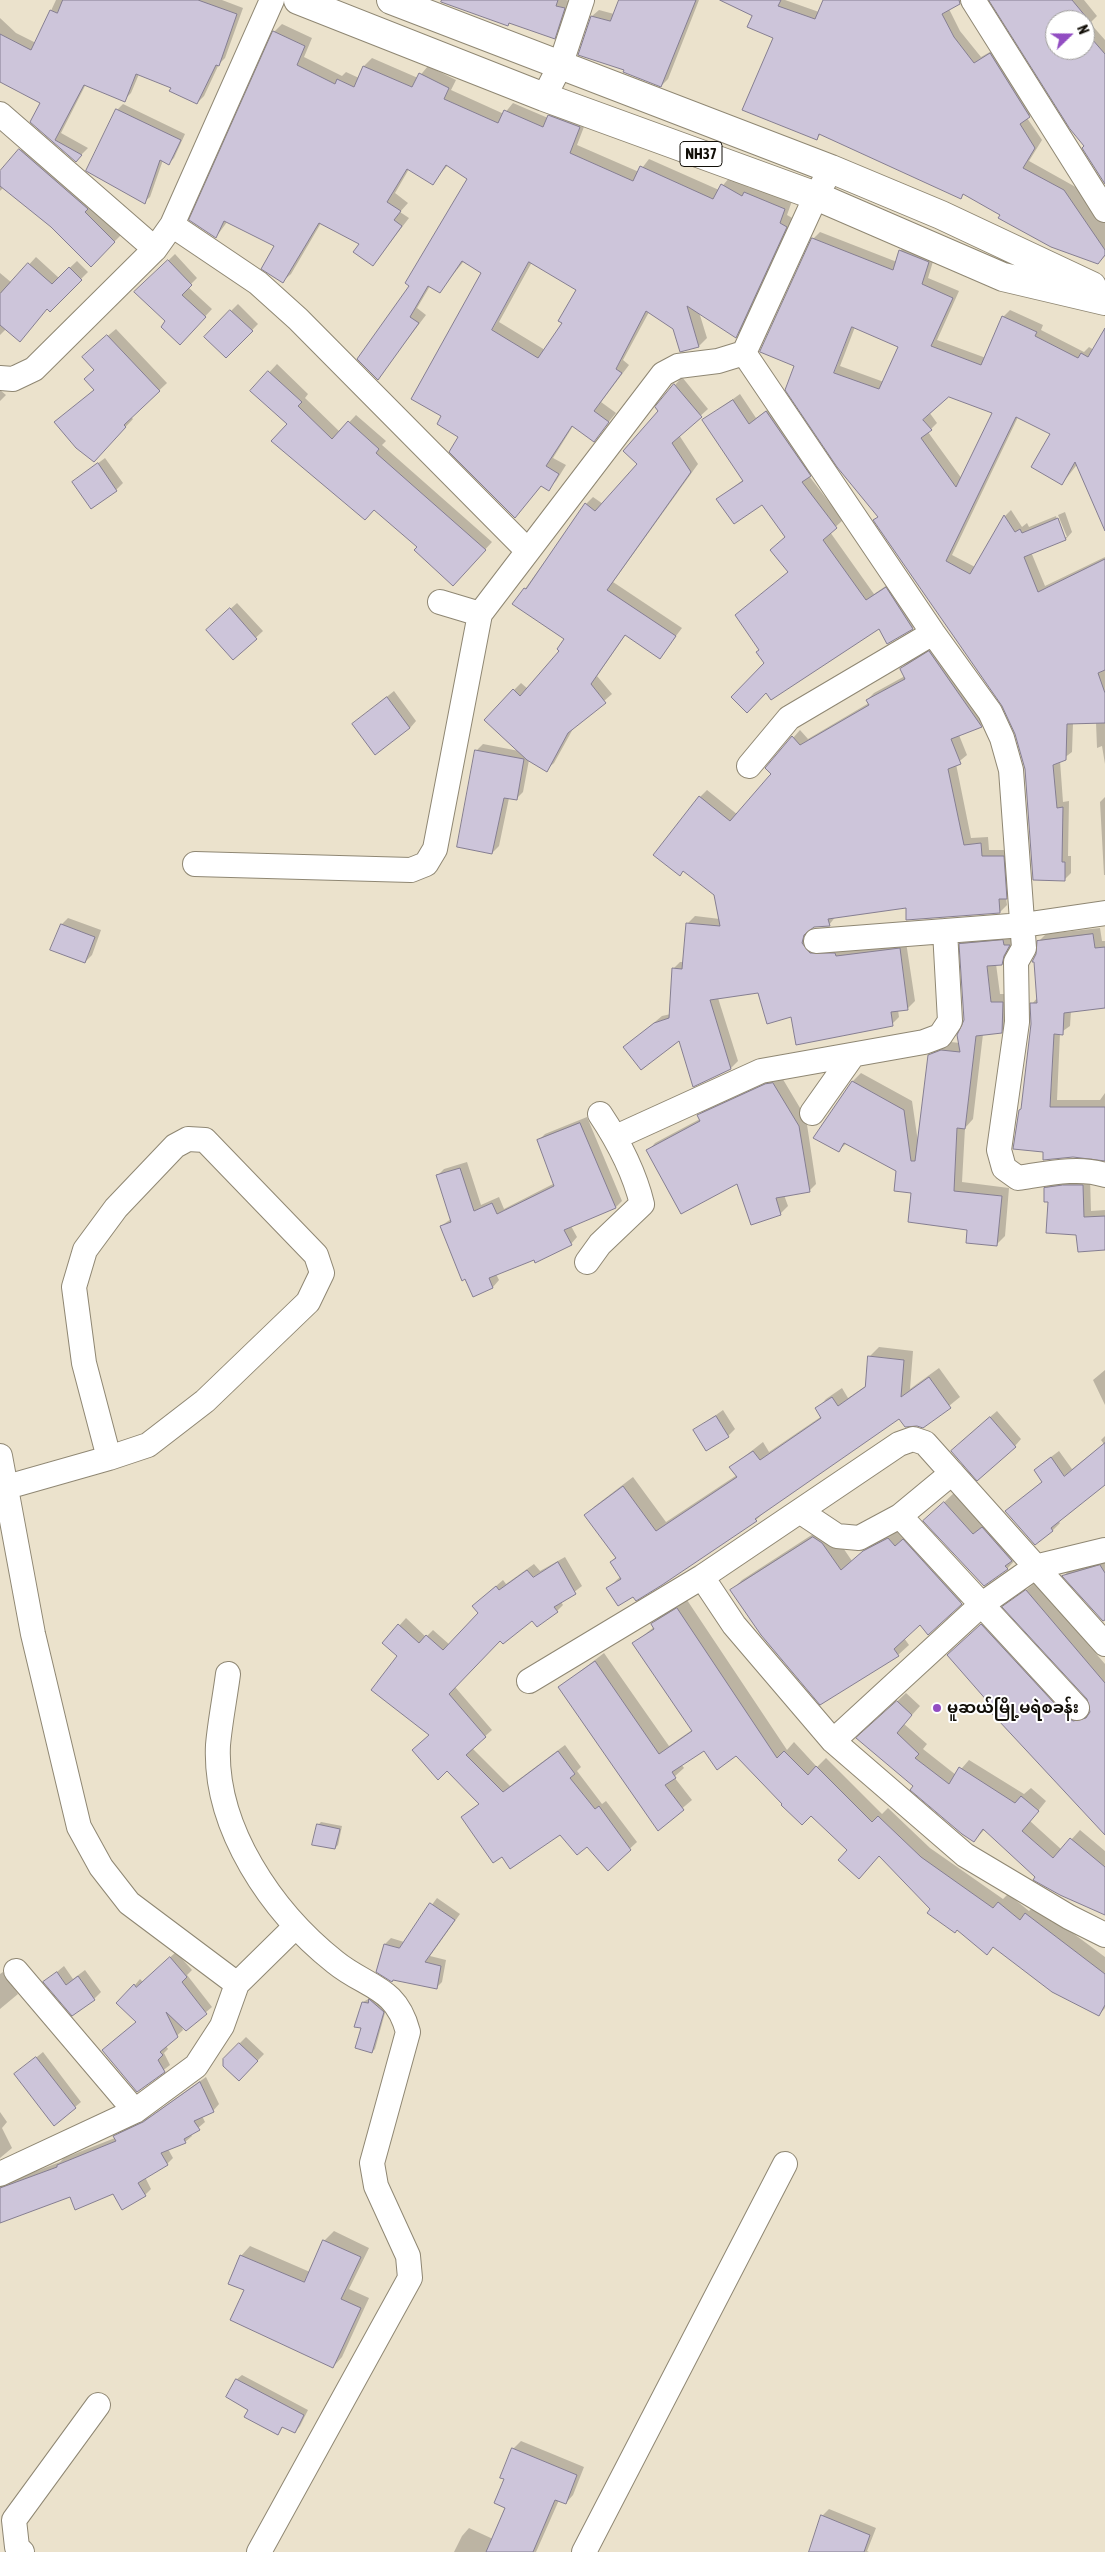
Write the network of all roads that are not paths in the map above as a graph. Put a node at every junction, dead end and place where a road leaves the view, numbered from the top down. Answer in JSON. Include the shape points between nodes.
{"nodes":[{"id":1,"x":272,"y":0,"type":"edge"},
{"id":2,"x":298,"y":0,"type":"edge"},
{"id":3,"x":391,"y":0,"type":"edge"},
{"id":4,"x":582,"y":0,"type":"edge"},
{"id":5,"x":973,"y":0,"type":"edge"},
{"id":6,"x":560,"y":66,"type":"junction"},
{"id":7,"x":544,"y":97,"type":"junction"},
{"id":8,"x":0,"y":114,"type":"edge"},
{"id":9,"x":831,"y":169,"type":"junction"},
{"id":10,"x":816,"y":196,"type":"junction"},
{"id":11,"x":1105,"y":210,"type":"edge"},
{"id":12,"x":172,"y":225,"type":"junction"},
{"id":13,"x":155,"y":248,"type":"junction"},
{"id":14,"x":1105,"y":292,"type":"edge"},
{"id":15,"x":1105,"y":301,"type":"edge"},
{"id":16,"x":744,"y":353,"type":"junction"},
{"id":17,"x":0,"y":378,"type":"edge"},
{"id":18,"x":528,"y":550,"type":"junction"},
{"id":19,"x":440,"y":602,"type":"dead end"},
{"id":20,"x":480,"y":614,"type":"junction"},
{"id":21,"x":933,"y":632,"type":"junction"},
{"id":22,"x":749,"y":766,"type":"dead end"},
{"id":23,"x":195,"y":864,"type":"dead end"},
{"id":24,"x":1105,"y":914,"type":"edge"},
{"id":25,"x":1023,"y":925,"type":"junction"},
{"id":26,"x":945,"y":931,"type":"junction"},
{"id":27,"x":816,"y":941,"type":"dead end"},
{"id":28,"x":853,"y":1055,"type":"junction"},
{"id":29,"x":812,"y":1113,"type":"dead end"},
{"id":30,"x":600,"y":1114,"type":"dead end"},
{"id":31,"x":616,"y":1137,"type":"junction"},
{"id":32,"x":1105,"y":1175,"type":"edge"},
{"id":33,"x":587,"y":1262,"type":"dead end"},
{"id":34,"x":0,"y":1456,"type":"edge"},
{"id":35,"x":109,"y":1458,"type":"junction"},
{"id":36,"x":952,"y":1473,"type":"junction"},
{"id":37,"x":3,"y":1488,"type":"edge"},
{"id":38,"x":801,"y":1512,"type":"junction"},
{"id":39,"x":900,"y":1516,"type":"junction"},
{"id":40,"x":1105,"y":1550,"type":"edge"},
{"id":41,"x":1035,"y":1567,"type":"junction"},
{"id":42,"x":702,"y":1577,"type":"junction"},
{"id":43,"x":981,"y":1605,"type":"junction"},
{"id":44,"x":1105,"y":1644,"type":"edge"},
{"id":45,"x":228,"y":1674,"type":"dead end"},
{"id":46,"x":529,"y":1681,"type":"dead end"},
{"id":47,"x":1077,"y":1708,"type":"dead end"},
{"id":48,"x":833,"y":1741,"type":"junction"},
{"id":49,"x":295,"y":1927,"type":"junction"},
{"id":50,"x":1105,"y":1935,"type":"edge"},
{"id":51,"x":16,"y":1971,"type":"dead end"},
{"id":52,"x":237,"y":1984,"type":"junction"},
{"id":53,"x":136,"y":2111,"type":"junction"},
{"id":54,"x":785,"y":2164,"type":"dead end"},
{"id":55,"x":0,"y":2174,"type":"edge"},
{"id":56,"x":98,"y":2406,"type":"dead end"},
{"id":57,"x":22,"y":2552,"type":"edge"},
{"id":58,"x":259,"y":2552,"type":"edge"},
{"id":59,"x":584,"y":2552,"type":"edge"}],
"edges":[{"from":1,"to":12,"type":"street"},
{"from":2,"to":7,"type":"highway","number":"NH37"},
{"from":3,"to":6,"type":"highway","number":"NH37"},
{"from":4,"to":6,"type":"street"},
{"from":5,"to":11,"type":"street"},
{"from":6,"to":7,"type":"street"},
{"from":6,"to":9,"type":"highway","number":"NH37"},
{"from":7,"to":10,"type":"highway","number":"NH37"},
{"from":8,"to":13,"type":"street"},
{"from":9,"to":10,"type":"street"},
{"from":9,"to":14,"type":"highway","number":"NH37","via":[[941,215]]},
{"from":10,"to":15,"type":"highway","number":"NH37","via":[[1003,277]]},
{"from":10,"to":16,"type":"street"},
{"from":12,"to":13,"type":"street"},
{"from":12,"to":18,"type":"street","via":[[258,283],[291,313]]},
{"from":13,"to":17,"type":"street","via":[[34,369],[13,379]]},
{"from":16,"to":18,"type":"street","via":[[718,362],[678,366],[664,374]]},
{"from":16,"to":21,"type":"street"},
{"from":18,"to":20,"type":"street"},
{"from":19,"to":20,"type":"street"},
{"from":20,"to":23,"type":"street","via":[[435,848],[426,864],[411,870]]},
{"from":21,"to":22,"type":"street","via":[[789,718]]},
{"from":21,"to":25,"type":"street","via":[[990,712],[1002,738],[1011,770]]},
{"from":24,"to":25,"type":"street"},
{"from":25,"to":26,"type":"street"},
{"from":25,"to":32,"type":"street","via":[[1024,948],[1016,962],[1018,1022],[999,1150],[1004,1168],[1018,1178],[1062,1172]]},
{"from":26,"to":27,"type":"street"},
{"from":26,"to":28,"type":"street","via":[[950,1021],[940,1036]]},
{"from":28,"to":29,"type":"street"},
{"from":28,"to":31,"type":"street","via":[[761,1071]]},
{"from":30,"to":31,"type":"street"},
{"from":31,"to":33,"type":"street","via":[[638,1186],[642,1204],[600,1244]]},
{"from":34,"to":37,"type":"street"},
{"from":35,"to":35,"type":"street","via":[[84,1363],[74,1286],[85,1250],[116,1208],[175,1146],[188,1139],[205,1140],[316,1255],[322,1273],[308,1302],[205,1401],[148,1444]]},
{"from":35,"to":37,"type":"street"},
{"from":36,"to":38,"type":"street","via":[[925,1442],[913,1440],[899,1444]]},
{"from":36,"to":39,"type":"street"},
{"from":36,"to":41,"type":"street"},
{"from":37,"to":52,"type":"street","via":[[79,1828],[101,1867],[129,1903]]},
{"from":38,"to":39,"type":"street","via":[[837,1536],[859,1538]]},
{"from":38,"to":42,"type":"street"},
{"from":39,"to":43,"type":"street"},
{"from":40,"to":41,"type":"street"},
{"from":41,"to":43,"type":"street"},
{"from":41,"to":44,"type":"street"},
{"from":42,"to":46,"type":"street"},
{"from":42,"to":48,"type":"street","via":[[734,1625]]},
{"from":43,"to":47,"type":"street"},
{"from":43,"to":48,"type":"street"},
{"from":45,"to":49,"type":"street","via":[[218,1746],[224,1807],[246,1859]]},
{"from":48,"to":50,"type":"street","via":[[965,1855],[1069,1918]]},
{"from":49,"to":52,"type":"street"},
{"from":49,"to":58,"type":"street","via":[[336,1963],[392,1998],[404,2015],[408,2032],[372,2163],[376,2186],[408,2256],[410,2278]]},
{"from":51,"to":53,"type":"street"},
{"from":52,"to":53,"type":"street","via":[[222,2026],[196,2066]]},
{"from":53,"to":55,"type":"street"},
{"from":54,"to":59,"type":"street"},
{"from":56,"to":57,"type":"street","via":[[14,2520],[17,2547]]}]}
